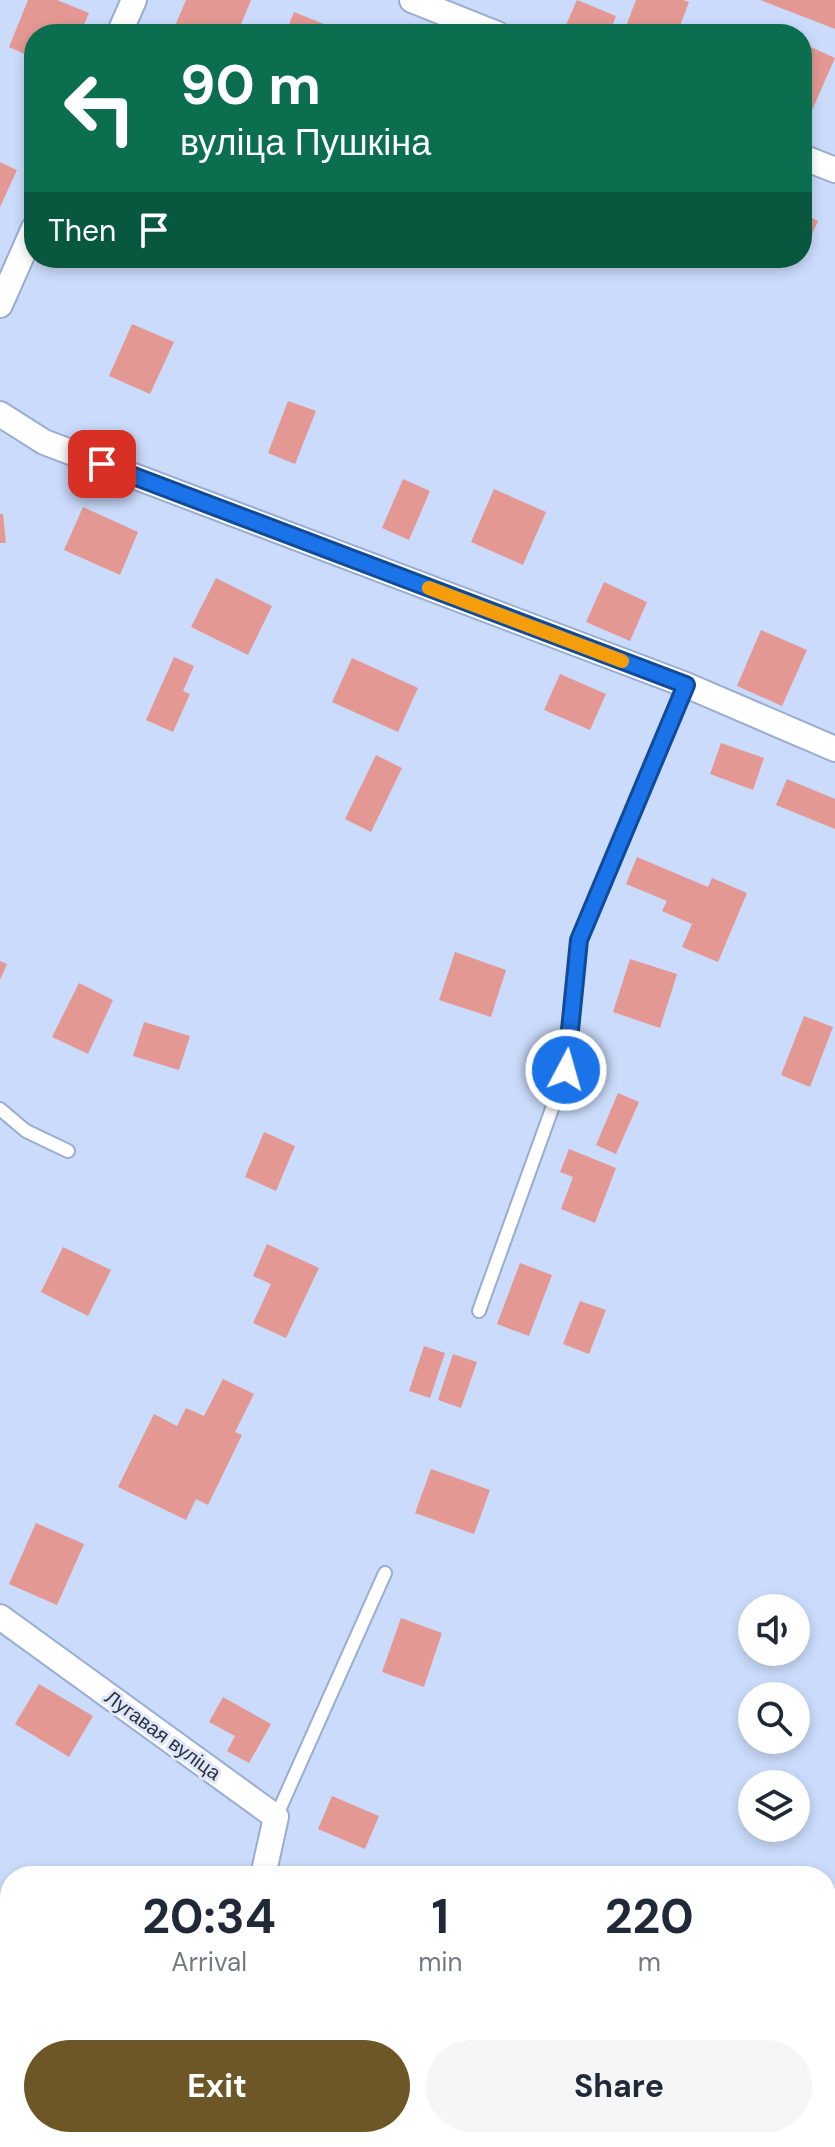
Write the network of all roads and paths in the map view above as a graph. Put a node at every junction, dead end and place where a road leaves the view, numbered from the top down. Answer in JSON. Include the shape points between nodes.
{"nodes":[{"id":1,"x":134,"y":0,"type":"edge"},
{"id":2,"x":412,"y":0,"type":"edge"},
{"id":3,"x":123,"y":24,"type":"edge"},
{"id":4,"x":472,"y":24,"type":"edge"},
{"id":5,"x":812,"y":161,"type":"edge"},
{"id":6,"x":835,"y":170,"type":"edge"},
{"id":7,"x":24,"y":251,"type":"edge"},
{"id":8,"x":0,"y":305,"type":"edge"},
{"id":9,"x":0,"y":414,"type":"edge"},
{"id":10,"x":686,"y":685,"type":"junction"},
{"id":11,"x":835,"y":749,"type":"edge"},
{"id":12,"x":0,"y":1109,"type":"edge"},
{"id":13,"x":68,"y":1151,"type":"dead end"},
{"id":14,"x":479,"y":1311,"type":"dead end"},
{"id":15,"x":385,"y":1573,"type":"dead end"},
{"id":16,"x":0,"y":1617,"type":"edge"},
{"id":17,"x":276,"y":1817,"type":"junction"},
{"id":18,"x":265,"y":1866,"type":"edge"}],
"edges":[{"from":1,"to":3,"type":"street"},
{"from":2,"to":4,"type":"street"},
{"from":5,"to":6,"type":"street"},
{"from":7,"to":8,"type":"street"},
{"from":9,"to":10,"type":"street","via":[[44,442]]},
{"from":10,"to":11,"type":"street"},
{"from":10,"to":14,"type":"lane","via":[[579,940],[566,1070]]},
{"from":12,"to":13,"type":"lane","via":[[26,1131]]},
{"from":15,"to":17,"type":"lane"},
{"from":16,"to":17,"type":"street","name":"Лугавая вуліца"},
{"from":17,"to":18,"type":"street"}]}
